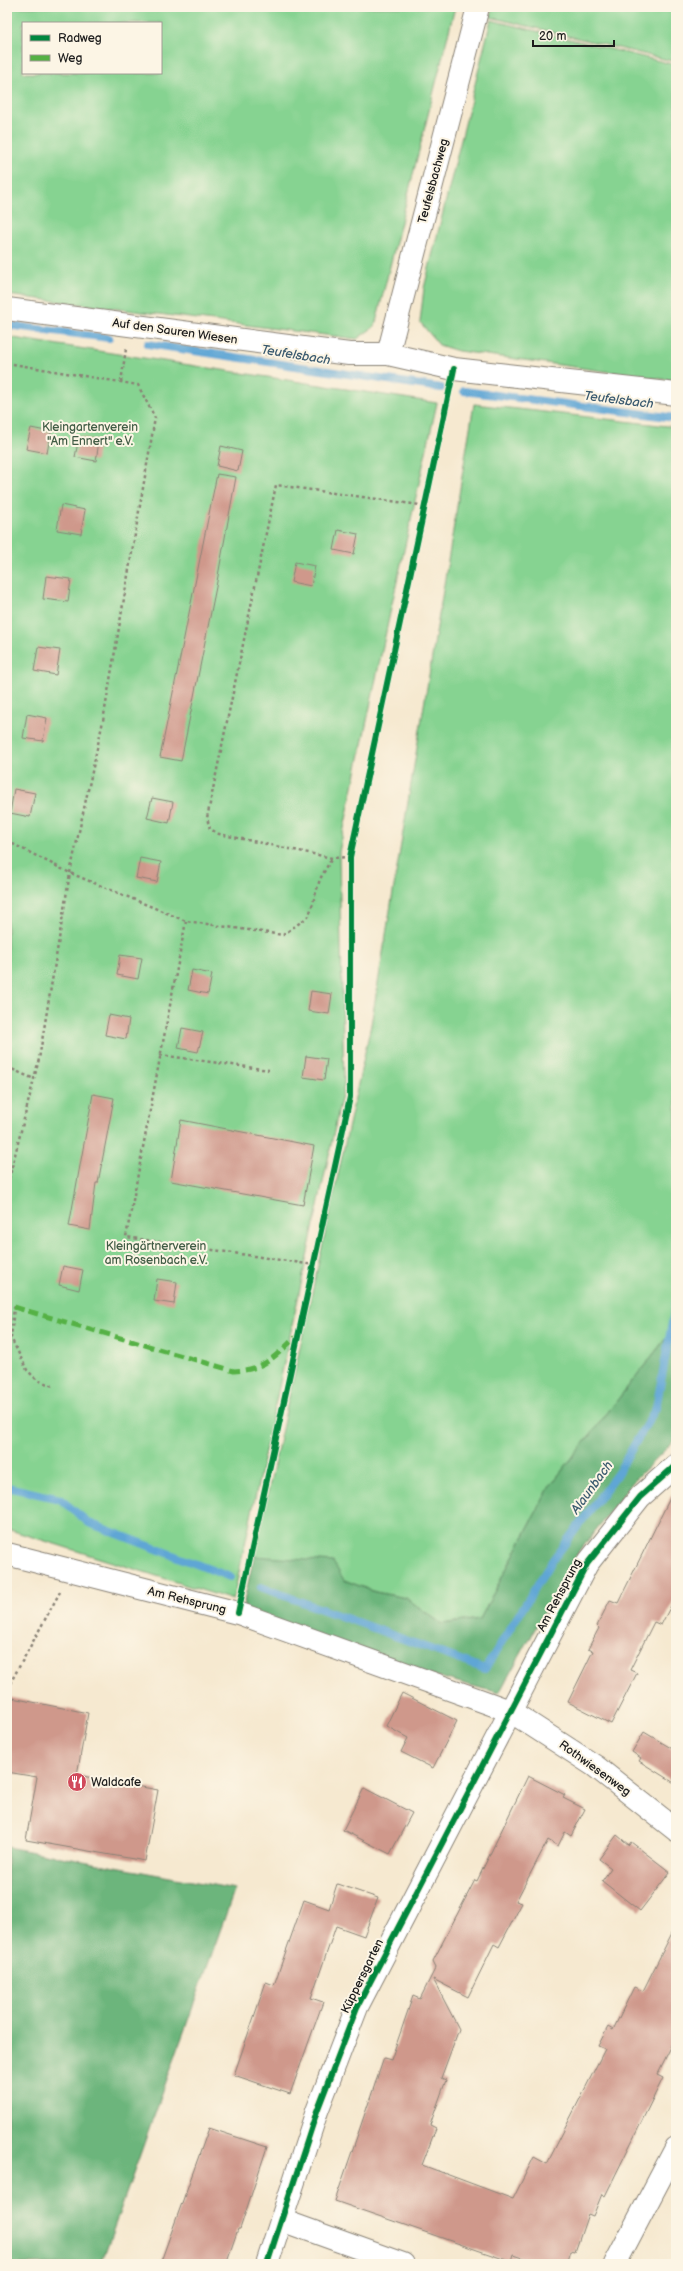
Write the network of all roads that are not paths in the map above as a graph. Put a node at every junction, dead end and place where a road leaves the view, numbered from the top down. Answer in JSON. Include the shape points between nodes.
{"nodes":[{"id":1,"x":478,"y":7,"type":"edge"},
{"id":2,"x":7,"y":309,"type":"edge"},
{"id":3,"x":388,"y":354,"type":"junction"},
{"id":4,"x":676,"y":394,"type":"edge"},
{"id":5,"x":676,"y":1465,"type":"edge"},
{"id":6,"x":7,"y":1554,"type":"edge"},
{"id":7,"x":510,"y":1711,"type":"junction"},
{"id":8,"x":676,"y":1830,"type":"edge"},
{"id":9,"x":676,"y":2148,"type":"edge"},
{"id":10,"x":281,"y":2220,"type":"junction"},
{"id":11,"x":267,"y":2264,"type":"edge"},
{"id":12,"x":403,"y":2264,"type":"edge"},
{"id":13,"x":616,"y":2264,"type":"edge"}],
"edges":[{"from":1,"to":3,"type":"street","name":"Teufelsbachweg"},
{"from":2,"to":3,"type":"street","name":"Auf den Sauren Wiesen","via":[[349,354]]},
{"from":3,"to":4,"type":"street","name":"Auf den Sauren Wiesen","via":[[454,369]]},
{"from":5,"to":7,"type":"street","name":"Am Rehsprung","via":[[640,1497],[587,1564]]},
{"from":6,"to":7,"type":"street","name":"Am Rehsprung","via":[[238,1613]]},
{"from":7,"to":8,"type":"street","name":"Rothwiesenweg","via":[[595,1766]]},
{"from":7,"to":10,"type":"street","name":"Küppersgarten","via":[[357,2007],[317,2111]]},
{"from":9,"to":13,"type":"street"},
{"from":10,"to":11,"type":"street","name":"Küppersgarten"},
{"from":10,"to":12,"type":"street"}]}
